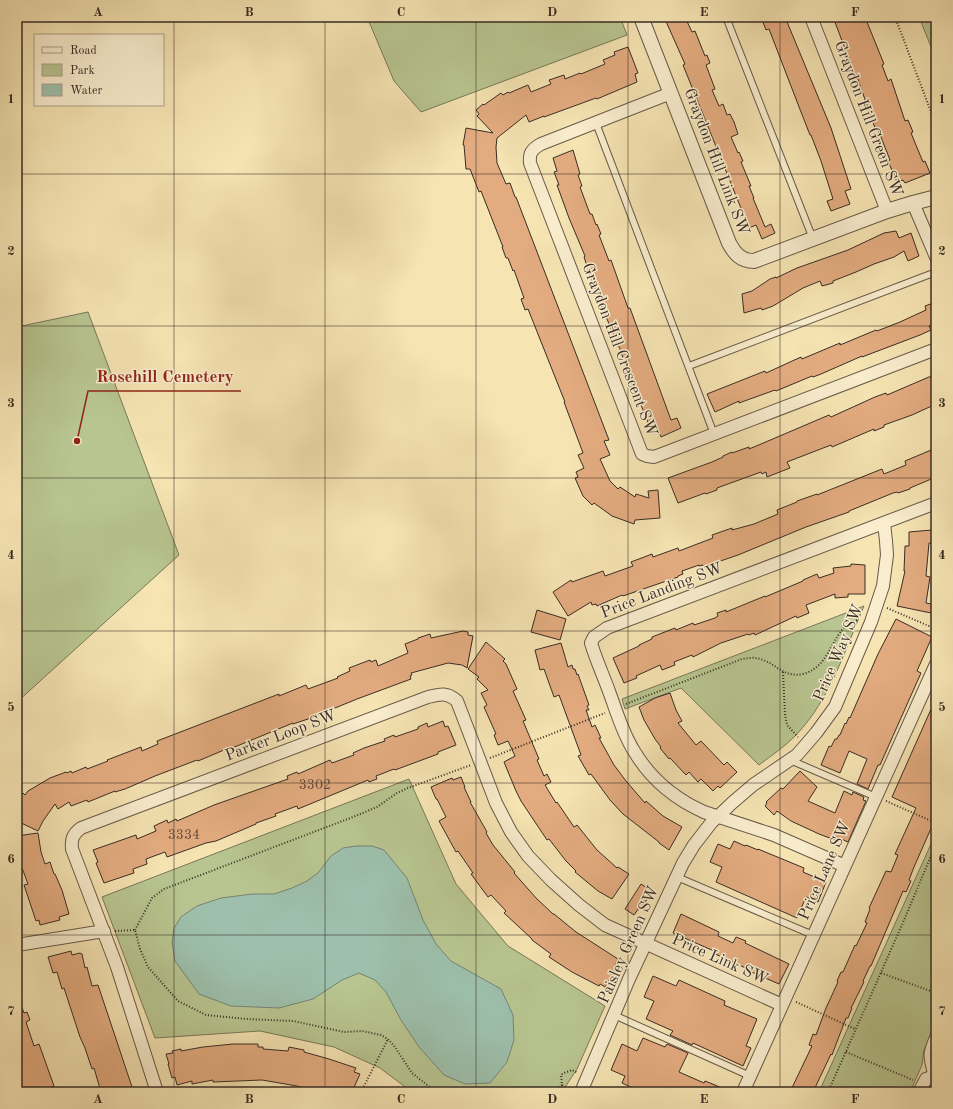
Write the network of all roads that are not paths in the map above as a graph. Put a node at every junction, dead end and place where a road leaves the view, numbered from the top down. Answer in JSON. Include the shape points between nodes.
{"nodes":[{"id":1,"x":642,"y":17,"type":"edge"},
{"id":2,"x":726,"y":17,"type":"edge"},
{"id":3,"x":811,"y":17,"type":"edge"},
{"id":4,"x":671,"y":93,"type":"junction"},
{"id":5,"x":596,"y":122,"type":"junction"},
{"id":6,"x":936,"y":198,"type":"edge"},
{"id":7,"x":913,"y":202,"type":"junction"},
{"id":8,"x":887,"y":211,"type":"junction"},
{"id":9,"x":813,"y":239,"type":"junction"},
{"id":10,"x":936,"y":257,"type":"edge"},
{"id":11,"x":936,"y":272,"type":"edge"},
{"id":12,"x":936,"y":349,"type":"edge"},
{"id":13,"x":689,"y":366,"type":"junction"},
{"id":14,"x":714,"y":434,"type":"junction"},
{"id":15,"x":936,"y":503,"type":"edge"},
{"id":16,"x":884,"y":523,"type":"junction"},
{"id":17,"x":936,"y":664,"type":"edge"},
{"id":18,"x":790,"y":760,"type":"junction"},
{"id":19,"x":876,"y":797,"type":"junction"},
{"id":20,"x":717,"y":817,"type":"junction"},
{"id":21,"x":845,"y":866,"type":"junction"},
{"id":22,"x":677,"y":877,"type":"junction"},
{"id":23,"x":104,"y":931,"type":"junction"},
{"id":24,"x":813,"y":935,"type":"junction"},
{"id":25,"x":646,"y":944,"type":"junction"},
{"id":26,"x":17,"y":945,"type":"edge"},
{"id":27,"x":784,"y":1001,"type":"junction"},
{"id":28,"x":614,"y":1015,"type":"junction"},
{"id":29,"x":936,"y":1030,"type":"edge"},
{"id":30,"x":750,"y":1076,"type":"junction"},
{"id":31,"x":927,"y":1083,"type":"edge"},
{"id":32,"x":586,"y":1088,"type":"edge"},
{"id":33,"x":158,"y":1092,"type":"edge"},
{"id":34,"x":743,"y":1092,"type":"edge"}],
"edges":[{"from":1,"to":4,"type":"street","name":"Graydon Hill Link SW"},
{"from":2,"to":9,"type":"lane"},
{"from":3,"to":8,"type":"street","name":"Graydon Hill Green SW"},
{"from":4,"to":5,"type":"street","name":"Graydon Hill Crescent SW"},
{"from":4,"to":9,"type":"street","name":"Graydon Hill Link SW","via":[[734,252],[746,261],[754,261]]},
{"from":5,"to":13,"type":"lane"},
{"from":5,"to":14,"type":"street","name":"Graydon Hill Crescent SW","via":[[534,147],[529,157],[530,163],[642,454],[654,457]]},
{"from":6,"to":7,"type":"street","name":"Graydon Hill Link SW"},
{"from":7,"to":8,"type":"street","name":"Graydon Hill Link SW"},
{"from":7,"to":10,"type":"street"},
{"from":8,"to":9,"type":"street","name":"Graydon Hill Link SW"},
{"from":11,"to":13,"type":"lane"},
{"from":12,"to":14,"type":"street","name":"Graydon Hill Crescent SW"},
{"from":13,"to":14,"type":"lane"},
{"from":15,"to":16,"type":"street","name":"Price Landing SW"},
{"from":16,"to":18,"type":"street","name":"Price Way SW","via":[[885,572],[877,605],[835,707],[806,745]]},
{"from":16,"to":20,"type":"street","name":"Price Landing SW","via":[[607,628],[594,637],[593,650],[633,750],[653,777],[667,789],[693,807]]},
{"from":17,"to":19,"type":"street","name":"Price Lane SW"},
{"from":18,"to":19,"type":"lane"},
{"from":18,"to":20,"type":"street","name":"Price Way SW","via":[[753,785]]},
{"from":19,"to":21,"type":"street","name":"Price Lane SW"},
{"from":20,"to":21,"type":"street","via":[[774,835]]},
{"from":20,"to":22,"type":"street","name":"Paisley Green SW","via":[[694,844]]},
{"from":21,"to":24,"type":"street","name":"Price Lane SW"},
{"from":22,"to":24,"type":"lane"},
{"from":22,"to":25,"type":"street","name":"Paisley Green SW"},
{"from":23,"to":25,"type":"street","name":"Parker Loop SW","via":[[72,849],[72,836],[81,828],[428,697],[442,694],[450,695],[457,701],[496,803],[511,832],[528,856],[551,880],[605,925]]},
{"from":23,"to":26,"type":"street"},
{"from":23,"to":33,"type":"street","name":"Parker Loop SW"},
{"from":24,"to":27,"type":"street","name":"Price Lane SW"},
{"from":25,"to":27,"type":"street","name":"Price Link SW"},
{"from":25,"to":28,"type":"street","name":"Paisley Green SW"},
{"from":27,"to":30,"type":"street","name":"Price Lane SW"},
{"from":28,"to":30,"type":"lane"},
{"from":28,"to":32,"type":"street","name":"Paisley Green SW"},
{"from":29,"to":31,"type":"lane","via":[[927,1053]]},
{"from":30,"to":34,"type":"street","name":"Price Lane SW"}]}
